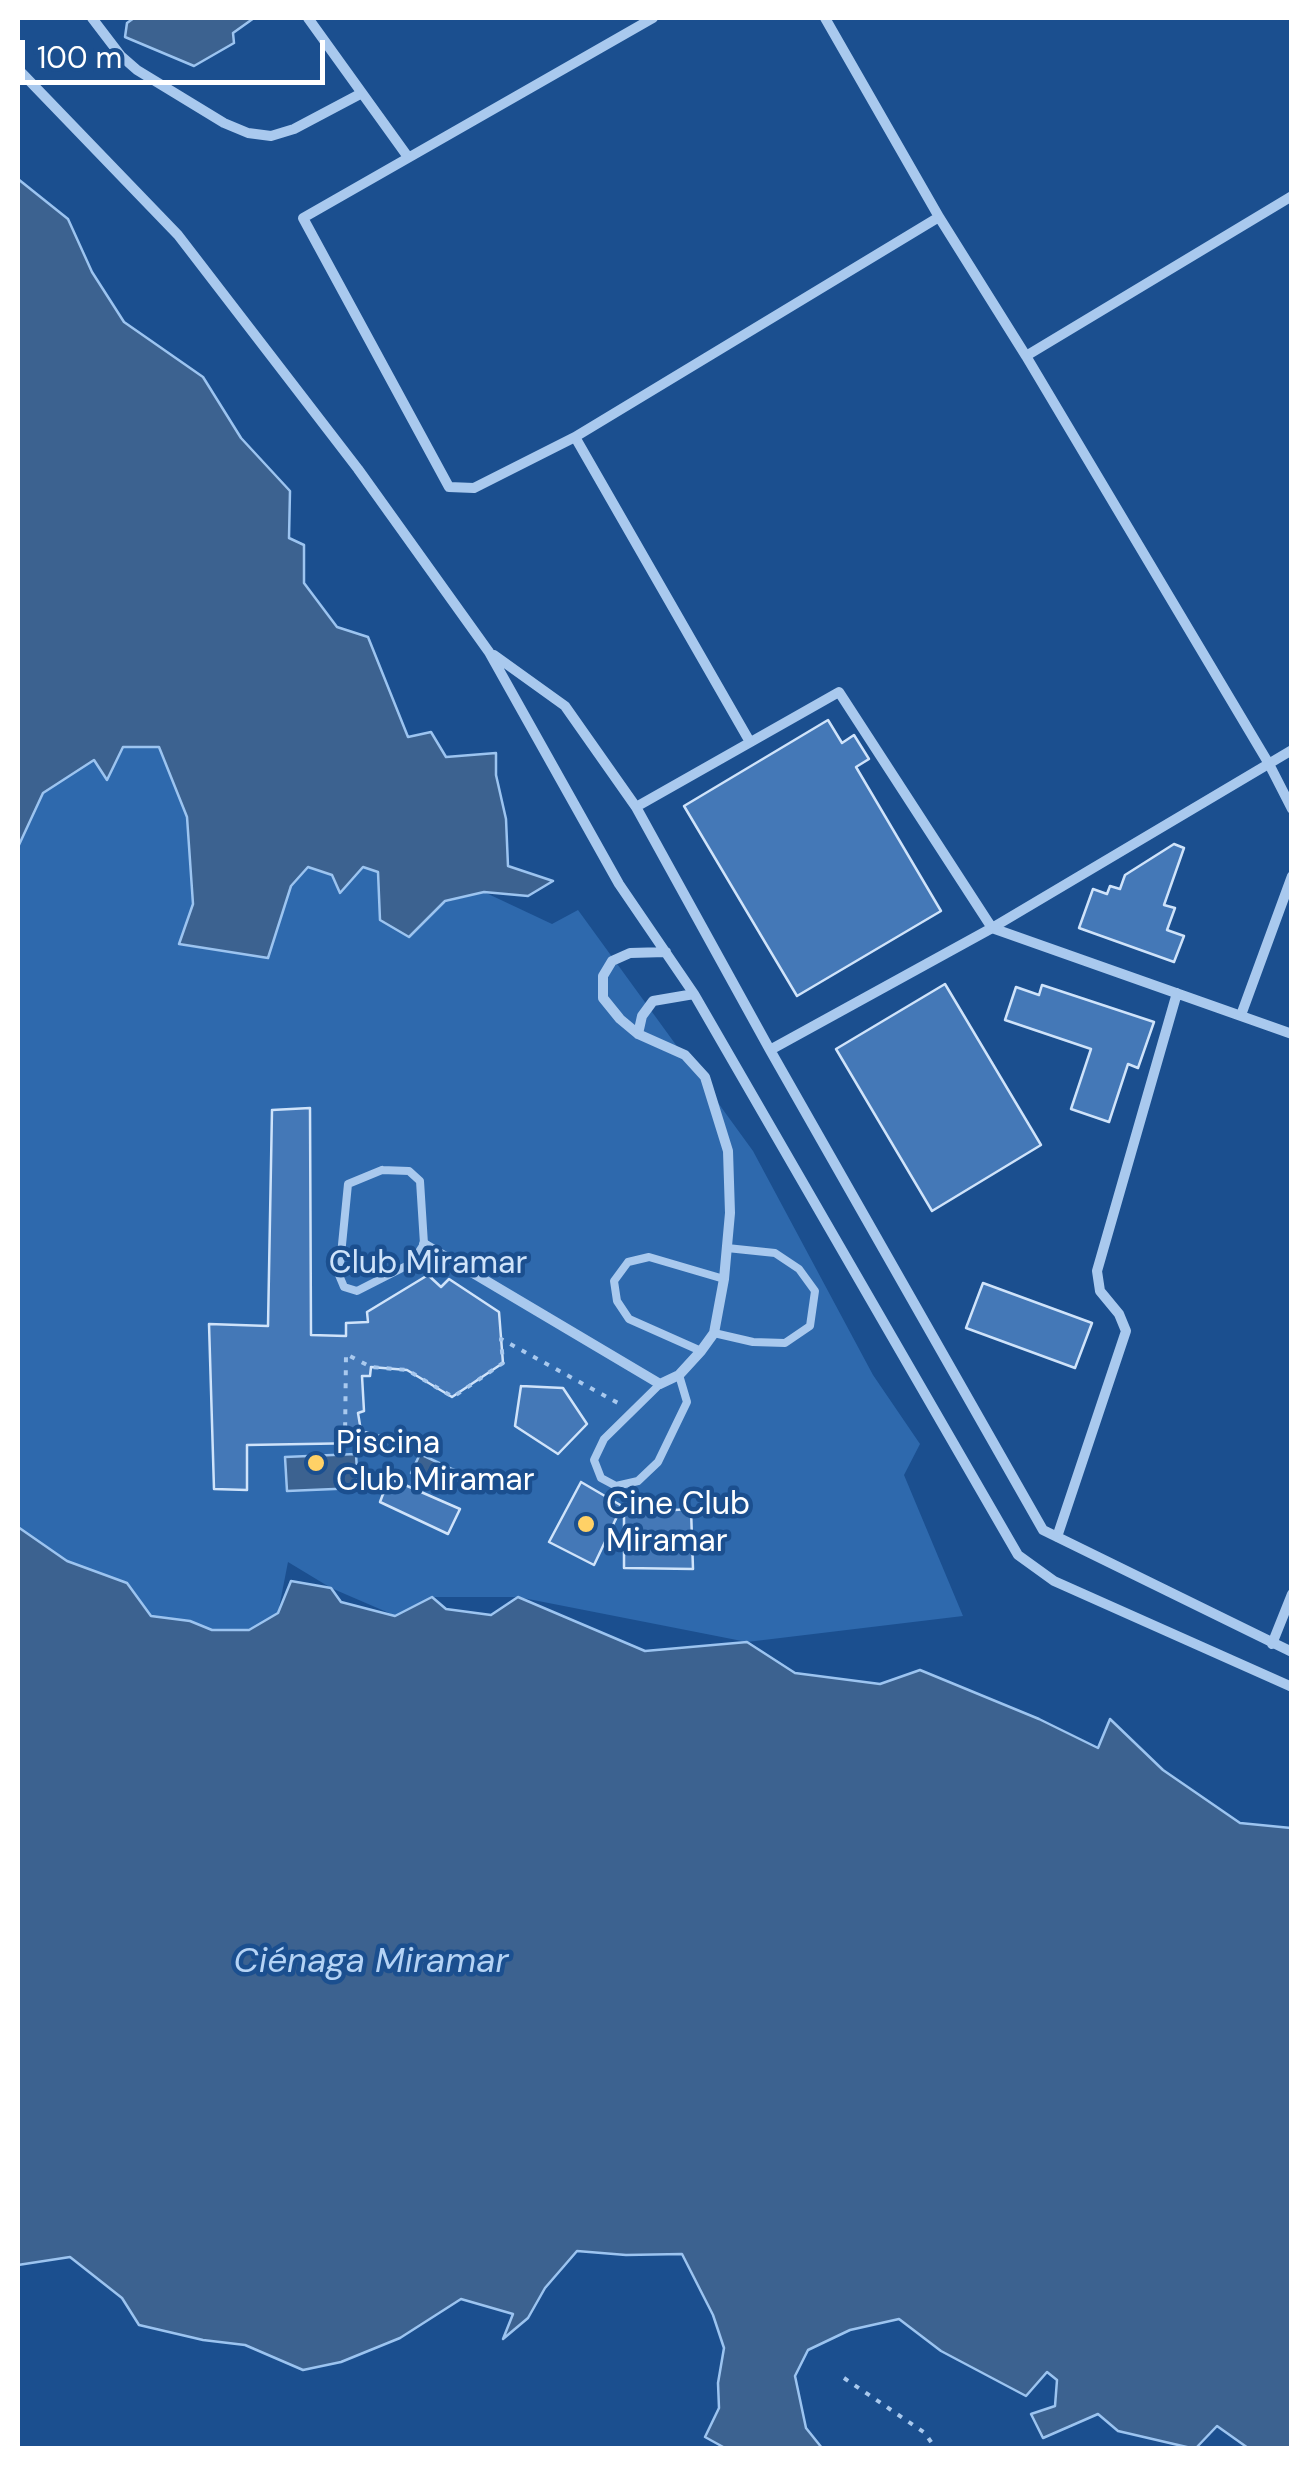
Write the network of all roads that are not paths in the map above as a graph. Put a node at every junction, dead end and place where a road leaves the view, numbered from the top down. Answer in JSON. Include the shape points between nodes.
{"nodes":[{"id":1,"x":92,"y":18,"type":"edge"},
{"id":2,"x":308,"y":18,"type":"edge"},
{"id":3,"x":652,"y":18,"type":"edge"},
{"id":4,"x":825,"y":18,"type":"edge"},
{"id":5,"x":18,"y":68,"type":"edge"},
{"id":6,"x":362,"y":92,"type":"junction"},
{"id":7,"x":408,"y":158,"type":"junction"},
{"id":8,"x":1292,"y":196,"type":"edge"},
{"id":9,"x":938,"y":217,"type":"junction"},
{"id":10,"x":1026,"y":356,"type":"junction"},
{"id":11,"x":576,"y":437,"type":"junction"},
{"id":12,"x":489,"y":652,"type":"junction"},
{"id":13,"x":750,"y":742,"type":"junction"},
{"id":14,"x":1292,"y":750,"type":"edge"},
{"id":15,"x":1269,"y":764,"type":"junction"},
{"id":16,"x":636,"y":806,"type":"junction"},
{"id":17,"x":1292,"y":809,"type":"edge"},
{"id":18,"x":1292,"y":876,"type":"edge"},
{"id":19,"x":992,"y":928,"type":"junction"},
{"id":20,"x":666,"y":952,"type":"junction"},
{"id":21,"x":1178,"y":993,"type":"junction"},
{"id":22,"x":694,"y":994,"type":"junction"},
{"id":23,"x":1241,"y":1016,"type":"junction"},
{"id":24,"x":638,"y":1034,"type":"junction"},
{"id":25,"x":1292,"y":1034,"type":"edge"},
{"id":26,"x":770,"y":1050,"type":"junction"},
{"id":27,"x":424,"y":1244,"type":"junction"},
{"id":28,"x":727,"y":1248,"type":"junction"},
{"id":29,"x":724,"y":1279,"type":"junction"},
{"id":30,"x":714,"y":1333,"type":"junction"},
{"id":31,"x":701,"y":1351,"type":"junction"},
{"id":32,"x":679,"y":1374,"type":"junction"},
{"id":33,"x":660,"y":1384,"type":"junction"},
{"id":34,"x":1057,"y":1537,"type":"junction"},
{"id":35,"x":1292,"y":1594,"type":"edge"},
{"id":36,"x":1272,"y":1644,"type":"junction"},
{"id":37,"x":1292,"y":1652,"type":"edge"},
{"id":38,"x":1292,"y":1687,"type":"edge"}],
"edges":[{"from":1,"to":6,"type":"street","via":[[137,70],[248,133],[272,136],[294,129]]},
{"from":2,"to":6,"type":"street"},
{"from":3,"to":7,"type":"street"},
{"from":4,"to":9,"type":"street"},
{"from":5,"to":12,"type":"street","via":[[178,235]]},
{"from":6,"to":7,"type":"street"},
{"from":7,"to":11,"type":"street","via":[[303,218],[449,487],[474,488]]},
{"from":8,"to":10,"type":"street"},
{"from":9,"to":10,"type":"street"},
{"from":9,"to":11,"type":"street"},
{"from":10,"to":15,"type":"street"},
{"from":11,"to":13,"type":"street"},
{"from":12,"to":16,"type":"street","via":[[564,706]]},
{"from":12,"to":20,"type":"street","via":[[619,884]]},
{"from":13,"to":16,"type":"street"},
{"from":13,"to":19,"type":"street","via":[[839,692]]},
{"from":14,"to":15,"type":"street"},
{"from":15,"to":17,"type":"street"},
{"from":15,"to":19,"type":"street"},
{"from":16,"to":26,"type":"street"},
{"from":18,"to":23,"type":"street"},
{"from":19,"to":21,"type":"street"},
{"from":19,"to":26,"type":"street"},
{"from":20,"to":22,"type":"street"},
{"from":20,"to":24,"type":"street","via":[[630,952],[612,961],[603,976],[603,998]]},
{"from":21,"to":23,"type":"street"},
{"from":21,"to":34,"type":"street","via":[[1097,1271],[1100,1291],[1126,1331]]},
{"from":22,"to":24,"type":"street","via":[[653,1001]]},
{"from":22,"to":38,"type":"street","via":[[1018,1555],[1054,1582]]},
{"from":23,"to":25,"type":"street"},
{"from":24,"to":28,"type":"street","via":[[685,1056],[705,1077],[728,1151]]},
{"from":26,"to":34,"type":"street","via":[[1043,1530]]},
{"from":27,"to":27,"type":"lane","via":[[412,1263],[357,1291],[344,1286],[339,1275],[348,1184],[382,1170],[409,1171],[420,1182]]},
{"from":27,"to":33,"type":"street"},
{"from":28,"to":29,"type":"street"},
{"from":28,"to":30,"type":"lane","via":[[776,1254],[799,1268],[815,1292],[810,1326],[785,1343]]},
{"from":29,"to":30,"type":"street"},
{"from":29,"to":31,"type":"lane","via":[[649,1257],[628,1262],[614,1281],[629,1319]]},
{"from":30,"to":31,"type":"street"},
{"from":31,"to":32,"type":"street"},
{"from":32,"to":33,"type":"street"},
{"from":32,"to":33,"type":"lane","via":[[687,1402],[658,1462],[638,1481],[616,1486],[601,1478],[594,1460],[604,1439]]},
{"from":34,"to":36,"type":"street"},
{"from":35,"to":36,"type":"street"},
{"from":36,"to":37,"type":"street"}]}
